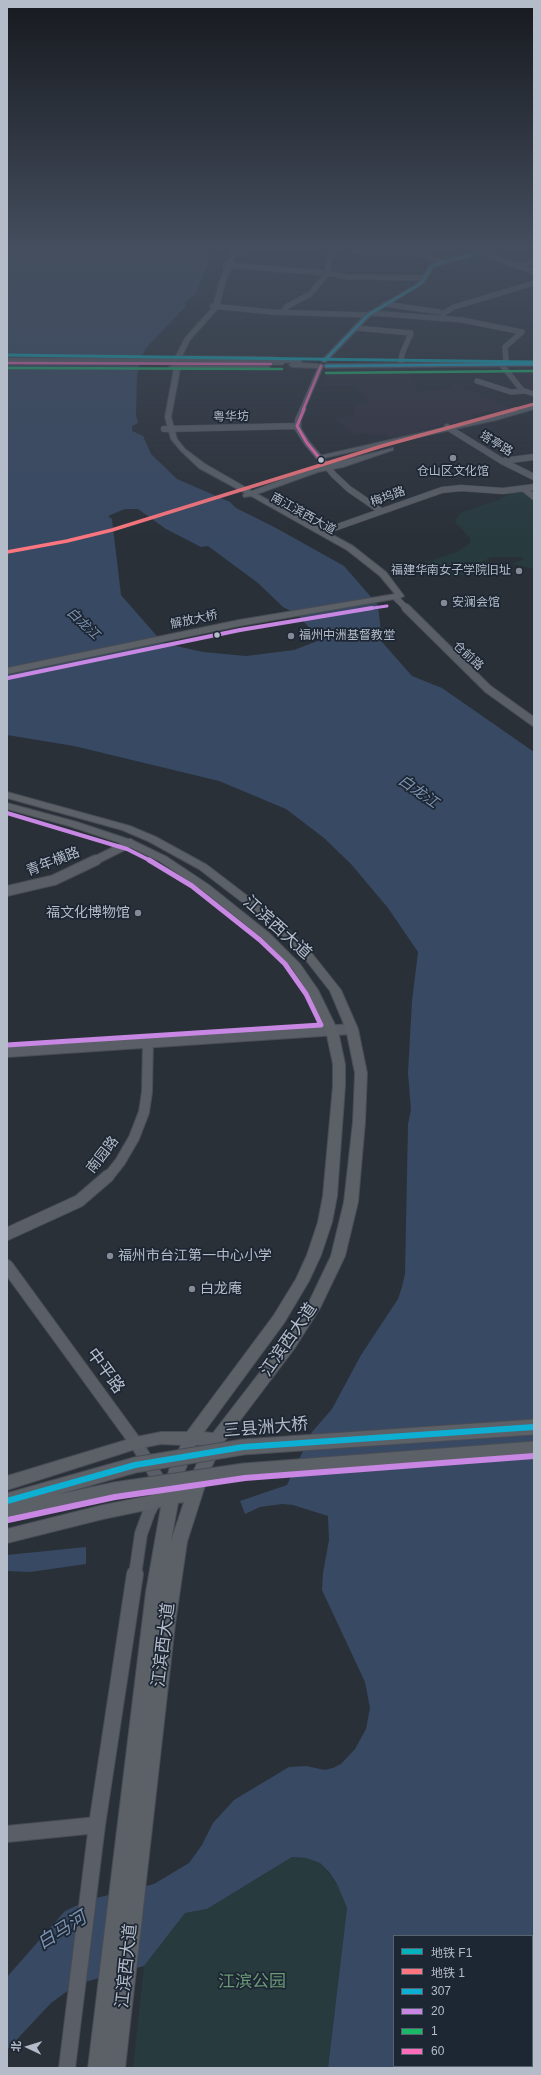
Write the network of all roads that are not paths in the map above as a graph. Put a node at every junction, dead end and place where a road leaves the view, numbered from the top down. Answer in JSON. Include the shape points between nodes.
{"nodes":[{"id":1,"x":180,"y":348,"type":"edge"},
{"id":2,"x":337,"y":348,"type":"edge"},
{"id":3,"x":405,"y":348,"type":"edge"},
{"id":4,"x":505,"y":348,"type":"edge"},
{"id":5,"x":176,"y":358,"type":"junction"},
{"id":6,"x":7,"y":362,"type":"edge"},
{"id":7,"x":401,"y":362,"type":"junction"},
{"id":8,"x":534,"y":362,"type":"edge"},
{"id":9,"x":298,"y":363,"type":"junction"},
{"id":10,"x":504,"y":363,"type":"junction"},
{"id":11,"x":322,"y":364,"type":"junction"},
{"id":12,"x":174,"y":367,"type":"junction"},
{"id":13,"x":477,"y":382,"type":"dead end"},
{"id":14,"x":524,"y":391,"type":"junction"},
{"id":15,"x":534,"y":394,"type":"edge"},
{"id":16,"x":534,"y":408,"type":"edge"},
{"id":17,"x":297,"y":426,"type":"junction"},
{"id":18,"x":447,"y":427,"type":"junction"},
{"id":19,"x":167,"y":429,"type":"junction"},
{"id":20,"x":427,"y":432,"type":"junction"},
{"id":21,"x":367,"y":447,"type":"junction"},
{"id":22,"x":357,"y":455,"type":"junction"},
{"id":23,"x":534,"y":457,"type":"edge"},
{"id":24,"x":320,"y":458,"type":"junction"},
{"id":25,"x":502,"y":461,"type":"junction"},
{"id":26,"x":327,"y":467,"type":"junction"},
{"id":27,"x":534,"y":477,"type":"edge"},
{"id":28,"x":534,"y":488,"type":"edge"},
{"id":29,"x":524,"y":489,"type":"junction"},
{"id":30,"x":249,"y":494,"type":"junction"},
{"id":31,"x":534,"y":497,"type":"edge"},
{"id":32,"x":381,"y":511,"type":"junction"},
{"id":33,"x":323,"y":532,"type":"junction"},
{"id":34,"x":393,"y":598,"type":"junction"},
{"id":35,"x":7,"y":671,"type":"edge"},
{"id":36,"x":534,"y":716,"type":"edge"},
{"id":37,"x":534,"y":722,"type":"edge"},
{"id":38,"x":7,"y":795,"type":"edge"},
{"id":39,"x":7,"y":806,"type":"edge"},
{"id":40,"x":130,"y":843,"type":"junction"},
{"id":41,"x":7,"y":891,"type":"edge"},
{"id":42,"x":352,"y":1029,"type":"junction"},
{"id":43,"x":332,"y":1031,"type":"junction"},
{"id":44,"x":148,"y":1042,"type":"junction"},
{"id":45,"x":7,"y":1052,"type":"edge"},
{"id":46,"x":7,"y":1234,"type":"edge"},
{"id":47,"x":7,"y":1266,"type":"edge"},
{"id":48,"x":534,"y":1427,"type":"edge"},
{"id":49,"x":192,"y":1437,"type":"junction"},
{"id":50,"x":217,"y":1439,"type":"junction"},
{"id":51,"x":136,"y":1443,"type":"junction"},
{"id":52,"x":534,"y":1449,"type":"edge"},
{"id":53,"x":7,"y":1482,"type":"edge"},
{"id":54,"x":166,"y":1492,"type":"junction"},
{"id":55,"x":195,"y":1493,"type":"junction"},
{"id":56,"x":7,"y":1501,"type":"edge"},
{"id":57,"x":154,"y":1502,"type":"junction"},
{"id":58,"x":7,"y":1513,"type":"edge"},
{"id":59,"x":7,"y":1536,"type":"edge"},
{"id":60,"x":97,"y":1825,"type":"junction"},
{"id":61,"x":7,"y":1834,"type":"edge"},
{"id":62,"x":107,"y":2064,"type":"edge"},
{"id":63,"x":67,"y":2068,"type":"edge"}],
"edges":[{"from":1,"to":5,"type":"main road","name":"南江滨西大道"},
{"from":2,"to":11,"type":"main road"},
{"from":3,"to":7,"type":"street"},
{"from":4,"to":10,"type":"street"},
{"from":5,"to":9,"type":"main road","via":[[270,359]]},
{"from":5,"to":12,"type":"main road","name":"南江滨西大道"},
{"from":6,"to":9,"type":"main road","bridge":true},
{"from":6,"to":9,"type":"main road","bridge":true},
{"from":7,"to":10,"type":"main road"},
{"from":7,"to":11,"type":"main road"},
{"from":8,"to":10,"type":"main road"},
{"from":9,"to":11,"type":"main road"},
{"from":9,"to":12,"type":"main road","via":[[272,367]]},
{"from":10,"to":11,"type":"main road"},
{"from":10,"to":14,"type":"street"},
{"from":11,"to":17,"type":"street"},
{"from":12,"to":19,"type":"main road","name":"南江滨西大道","via":[[163,415]]},
{"from":13,"to":14,"type":"street","via":[[511,392]]},
{"from":14,"to":15,"type":"street"},
{"from":16,"to":18,"type":"main road","via":[[456,428]]},
{"from":17,"to":19,"type":"street","name":"粤华坊"},
{"from":17,"to":24,"type":"street"},
{"from":18,"to":20,"type":"main road"},
{"from":18,"to":25,"type":"street","name":"塔亭路"},
{"from":19,"to":30,"type":"main road","name":"南江滨西大道","via":[[172,446],[186,459],[204,472]]},
{"from":20,"to":21,"type":"main road"},
{"from":20,"to":22,"type":"main road"},
{"from":20,"to":26,"type":"main road","via":[[410,443]]},
{"from":21,"to":22,"type":"main road"},
{"from":21,"to":24,"type":"main road"},
{"from":22,"to":26,"type":"main road"},
{"from":23,"to":25,"type":"street"},
{"from":24,"to":26,"type":"street"},
{"from":25,"to":27,"type":"street","name":"塔亭路"},
{"from":26,"to":30,"type":"main road"},
{"from":26,"to":32,"type":"street","via":[[350,489]]},
{"from":28,"to":29,"type":"street","name":"梅坞路"},
{"from":29,"to":31,"type":"street"},
{"from":29,"to":32,"type":"street","name":"梅坞路","via":[[446,489]]},
{"from":30,"to":33,"type":"main road","name":"南江滨西大道"},
{"from":30,"to":34,"type":"main road","name":"南江滨西大道","via":[[348,553],[385,584]]},
{"from":32,"to":33,"type":"street","name":"梅坞路"},
{"from":33,"to":34,"type":"main road","name":"南江滨西大道","via":[[350,548],[379,571]]},
{"from":34,"to":35,"type":"main road","name":"解放大桥","via":[[239,623]]},
{"from":34,"to":36,"type":"street","name":"仓前路","via":[[493,687]]},
{"from":34,"to":37,"type":"street","name":"仓前路","via":[[488,689]]},
{"from":38,"to":42,"type":"main road","name":"江滨西大道","via":[[130,830],[171,848],[210,872],[274,922],[309,955],[335,990]]},
{"from":39,"to":40,"type":"main road","name":"江滨西大道","via":[[74,824]]},
{"from":40,"to":41,"type":"street","name":"青年横路","via":[[54,880]]},
{"from":40,"to":43,"type":"main road","name":"江滨西大道","via":[[163,859],[196,880],[277,947],[296,966],[312,990]]},
{"from":42,"to":43,"type":"street"},
{"from":42,"to":50,"type":"main road","name":"江滨西大道","via":[[360,1065],[360,1104],[352,1202],[338,1256],[315,1304],[292,1341]]},
{"from":43,"to":44,"type":"street"},
{"from":43,"to":49,"type":"main road","name":"江滨西大道","via":[[338,1054],[339,1086],[332,1181],[320,1238],[305,1275],[289,1304]]},
{"from":44,"to":45,"type":"street"},
{"from":44,"to":46,"type":"street","name":"南园路","via":[[148,1092],[144,1112],[134,1138],[120,1162],[103,1182],[79,1201]]},
{"from":47,"to":51,"type":"street","name":"中平路"},
{"from":48,"to":56,"type":"main road","name":"三县洲大桥","bridge":true,"via":[[243,1447],[135,1465]]},
{"from":49,"to":50,"type":"main road"},
{"from":49,"to":51,"type":"main road","via":[[161,1438]]},
{"from":49,"to":54,"type":"main road","name":"江滨西大道"},
{"from":50,"to":55,"type":"main road","name":"江滨西大道"},
{"from":51,"to":53,"type":"main road"},
{"from":51,"to":54,"type":"street","name":"中平路"},
{"from":52,"to":58,"type":"main road","bridge":true,"via":[[436,1454],[244,1470],[114,1490]]},
{"from":54,"to":55,"type":"main road"},
{"from":54,"to":57,"type":"main road"},
{"from":54,"to":62,"type":"main road","name":"江滨西大道","via":[[121,1856]]},
{"from":55,"to":62,"type":"main road","name":"江滨西大道","via":[[181,1536],[172,1583],[140,1847]]},
{"from":57,"to":59,"type":"main road"},
{"from":57,"to":60,"type":"street","via":[[141,1534]]},
{"from":60,"to":61,"type":"street"},
{"from":60,"to":63,"type":"street"}]}
